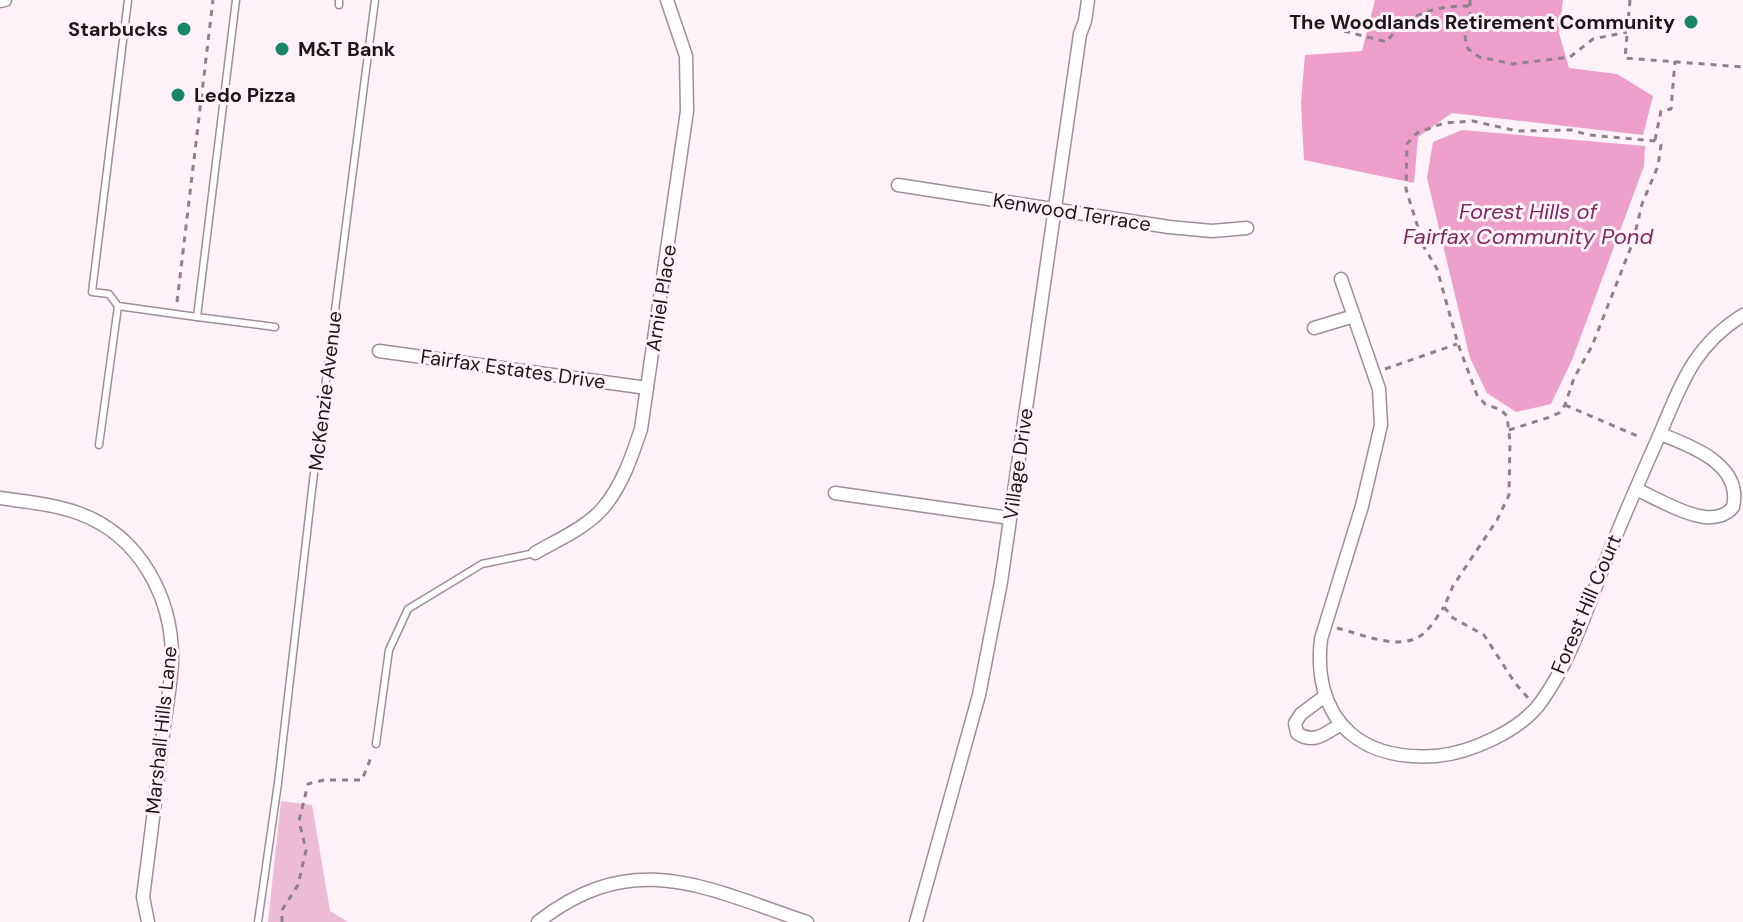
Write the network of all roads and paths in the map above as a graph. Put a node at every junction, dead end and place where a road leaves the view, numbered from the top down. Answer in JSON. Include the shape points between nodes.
{"nodes":[{"id":1,"x":128,"y":0,"type":"edge"},
{"id":2,"x":213,"y":0,"type":"edge"},
{"id":3,"x":236,"y":0,"type":"edge"},
{"id":4,"x":375,"y":0,"type":"edge"},
{"id":5,"x":667,"y":0,"type":"edge"},
{"id":6,"x":1088,"y":0,"type":"edge"},
{"id":7,"x":1470,"y":0,"type":"edge"},
{"id":8,"x":1630,"y":0,"type":"edge"},
{"id":9,"x":1471,"y":6,"type":"junction"},
{"id":10,"x":1344,"y":31,"type":"dead end"},
{"id":11,"x":1627,"y":32,"type":"junction"},
{"id":12,"x":1675,"y":61,"type":"junction"},
{"id":13,"x":1743,"y":67,"type":"edge"},
{"id":14,"x":1655,"y":141,"type":"junction"},
{"id":15,"x":898,"y":185,"type":"dead end"},
{"id":16,"x":1056,"y":211,"type":"junction"},
{"id":17,"x":1247,"y":228,"type":"dead end"},
{"id":18,"x":1341,"y":279,"type":"dead end"},
{"id":19,"x":118,"y":306,"type":"junction"},
{"id":20,"x":175,"y":314,"type":"junction"},
{"id":21,"x":1743,"y":315,"type":"edge"},
{"id":22,"x":1354,"y":316,"type":"junction"},
{"id":23,"x":197,"y":317,"type":"junction"},
{"id":24,"x":1743,"y":323,"type":"edge"},
{"id":25,"x":1729,"y":324,"type":"junction"},
{"id":26,"x":275,"y":327,"type":"dead end"},
{"id":27,"x":1314,"y":328,"type":"dead end"},
{"id":28,"x":1458,"y":344,"type":"junction"},
{"id":29,"x":379,"y":351,"type":"dead end"},
{"id":30,"x":1374,"y":373,"type":"junction"},
{"id":31,"x":647,"y":388,"type":"junction"},
{"id":32,"x":1565,"y":405,"type":"junction"},
{"id":33,"x":1509,"y":430,"type":"junction"},
{"id":34,"x":1658,"y":438,"type":"junction"},
{"id":35,"x":99,"y":445,"type":"dead end"},
{"id":36,"x":1636,"y":489,"type":"junction"},
{"id":37,"x":835,"y":493,"type":"dead end"},
{"id":38,"x":0,"y":498,"type":"edge"},
{"id":39,"x":1010,"y":518,"type":"junction"},
{"id":40,"x":535,"y":553,"type":"joint"},
{"id":41,"x":1444,"y":607,"type":"junction"},
{"id":42,"x":1326,"y":625,"type":"junction"},
{"id":43,"x":1325,"y":696,"type":"junction"},
{"id":44,"x":1536,"y":707,"type":"junction"},
{"id":45,"x":1341,"y":724,"type":"junction"},
{"id":46,"x":376,"y":744,"type":"joint"},
{"id":47,"x":148,"y":922,"type":"edge"},
{"id":48,"x":258,"y":922,"type":"edge"},
{"id":49,"x":282,"y":922,"type":"edge"},
{"id":50,"x":538,"y":922,"type":"edge"},
{"id":51,"x":807,"y":922,"type":"edge"},
{"id":52,"x":916,"y":922,"type":"edge"}],
"edges":[{"from":1,"to":19,"type":"lane","via":[[92,292],[109,294]]},
{"from":2,"to":20,"type":"path"},
{"from":3,"to":23,"type":"lane"},
{"from":4,"to":48,"type":"lane","name":"McKenzie Avenue"},
{"from":5,"to":31,"type":"street","name":"Arniel Place","via":[[686,56],[687,111]]},
{"from":6,"to":16,"type":"street","name":"Village Drive"},
{"from":7,"to":9,"type":"path"},
{"from":8,"to":11,"type":"path"},
{"from":9,"to":10,"type":"path","via":[[1415,15],[1387,42]]},
{"from":9,"to":11,"type":"path","via":[[1468,49],[1479,57],[1513,64],[1570,57],[1593,39]]},
{"from":11,"to":12,"type":"path","via":[[1625,58]]},
{"from":12,"to":13,"type":"path"},
{"from":12,"to":14,"type":"path","via":[[1671,109],[1661,111]]},
{"from":14,"to":28,"type":"path","via":[[1571,130],[1517,131],[1473,121],[1444,123],[1417,133],[1407,144],[1406,189]]},
{"from":14,"to":32,"type":"path","via":[[1661,145],[1658,166],[1633,242]]},
{"from":15,"to":16,"type":"street","name":"Kenwood Terrace"},
{"from":16,"to":17,"type":"street","name":"Kenwood Terrace","via":[[1183,229]]},
{"from":16,"to":39,"type":"street","name":"Village Drive"},
{"from":18,"to":22,"type":"street","name":"Forest Hill Court"},
{"from":19,"to":20,"type":"lane"},
{"from":19,"to":35,"type":"lane"},
{"from":20,"to":23,"type":"lane"},
{"from":21,"to":25,"type":"street","name":"Forest Hill Court"},
{"from":22,"to":27,"type":"street"},
{"from":22,"to":30,"type":"street","name":"Forest Hill Court"},
{"from":23,"to":26,"type":"lane"},
{"from":24,"to":25,"type":"street"},
{"from":25,"to":34,"type":"street","name":"Forest Hill Court","via":[[1695,357]]},
{"from":28,"to":30,"type":"path"},
{"from":28,"to":33,"type":"path","via":[[1477,395],[1507,416]]},
{"from":29,"to":31,"type":"street","name":"Fairfax Estates Drive"},
{"from":30,"to":42,"type":"street","name":"Forest Hill Court","via":[[1381,425]]},
{"from":31,"to":40,"type":"street","name":"Arniel Place","via":[[641,429],[627,469],[603,508]]},
{"from":32,"to":33,"type":"path","via":[[1559,413]]},
{"from":32,"to":34,"type":"path"},
{"from":33,"to":41,"type":"path","via":[[1509,495]]},
{"from":34,"to":36,"type":"street","name":"Forest Hill Court"},
{"from":34,"to":36,"type":"street","via":[[1709,453],[1735,468],[1742,481],[1739,499],[1729,512],[1703,517]]},
{"from":36,"to":44,"type":"street","name":"Forest Hill Court","via":[[1572,647]]},
{"from":37,"to":39,"type":"street"},
{"from":38,"to":47,"type":"street","name":"Marshall Hills Lane","via":[[46,504],[104,525],[121,537],[159,588],[172,663],[143,897]]},
{"from":39,"to":52,"type":"street","name":"Village Drive","via":[[979,695]]},
{"from":40,"to":46,"type":"lane","via":[[482,564],[408,609],[389,650]]},
{"from":41,"to":42,"type":"path","via":[[1424,633],[1407,643]]},
{"from":41,"to":44,"type":"path","via":[[1484,635]]},
{"from":42,"to":43,"type":"street","name":"Forest Hill Court","via":[[1319,657]]},
{"from":43,"to":45,"type":"street","name":"Forest Hill Court"},
{"from":43,"to":45,"type":"street","via":[[1301,714],[1295,723],[1297,733],[1316,739]]},
{"from":44,"to":45,"type":"street","name":"Forest Hill Court","via":[[1485,744],[1447,755],[1414,757],[1382,751]]},
{"from":46,"to":49,"type":"path","via":[[362,780],[308,784],[299,821],[306,850]]},
{"from":50,"to":51,"type":"street","via":[[587,891],[649,879],[680,882]]}]}
